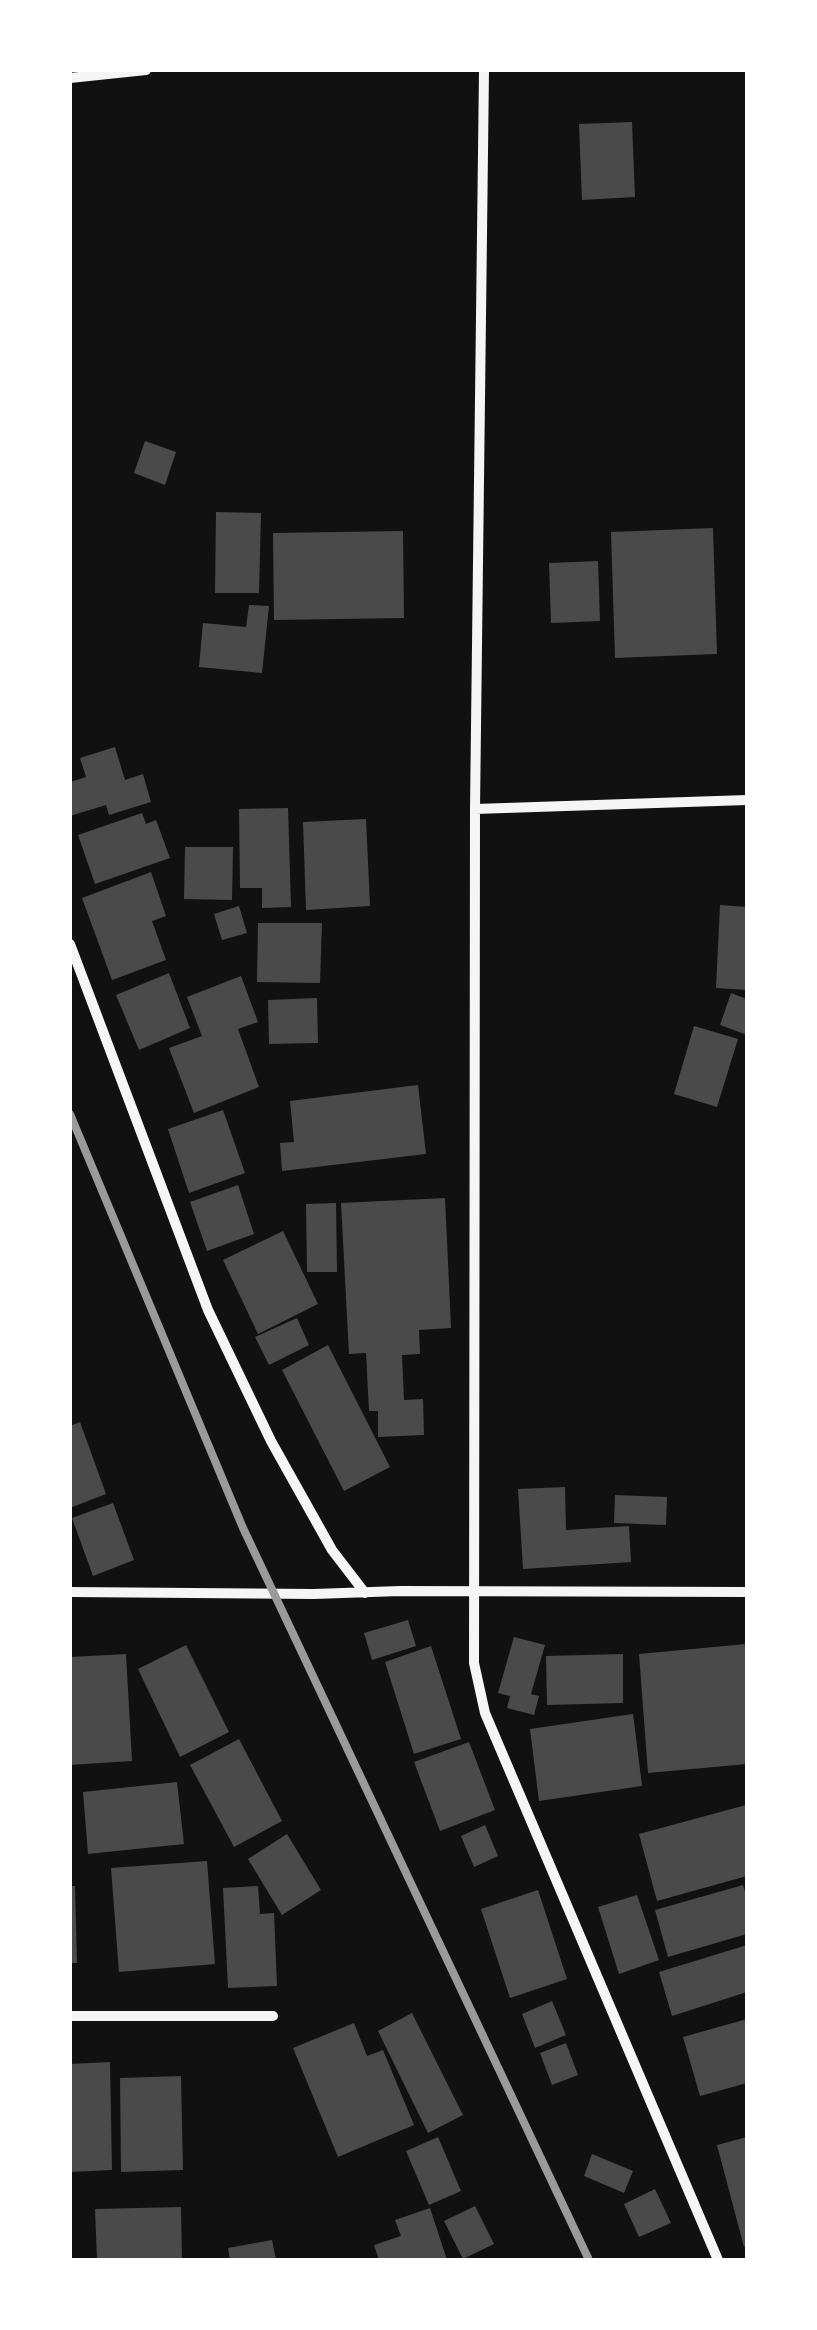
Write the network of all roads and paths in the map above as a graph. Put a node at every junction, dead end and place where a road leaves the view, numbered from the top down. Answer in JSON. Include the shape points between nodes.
{"nodes":[{"id":1,"x":146,"y":70,"type":"edge"},
{"id":2,"x":484,"y":70,"type":"edge"},
{"id":3,"x":70,"y":78,"type":"edge"},
{"id":4,"x":747,"y":800,"type":"edge"},
{"id":5,"x":475,"y":809,"type":"junction"},
{"id":6,"x":70,"y":944,"type":"edge"},
{"id":7,"x":474,"y":1591,"type":"junction"},
{"id":8,"x":70,"y":1592,"type":"edge"},
{"id":9,"x":747,"y":1592,"type":"edge"},
{"id":10,"x":365,"y":1593,"type":"junction"},
{"id":11,"x":70,"y":2016,"type":"edge"},
{"id":12,"x":274,"y":2016,"type":"dead end"},
{"id":13,"x":718,"y":2260,"type":"edge"}],
"edges":[{"from":1,"to":3,"type":"street"},
{"from":2,"to":5,"type":"street"},
{"from":4,"to":5,"type":"street"},
{"from":5,"to":7,"type":"street"},
{"from":6,"to":10,"type":"street","via":[[208,1310],[280,1457],[332,1550]]},
{"from":7,"to":9,"type":"street"},
{"from":7,"to":10,"type":"street"},
{"from":7,"to":13,"type":"street","via":[[474,1663],[485,1713]]},
{"from":8,"to":10,"type":"street"},
{"from":11,"to":12,"type":"street"}]}
